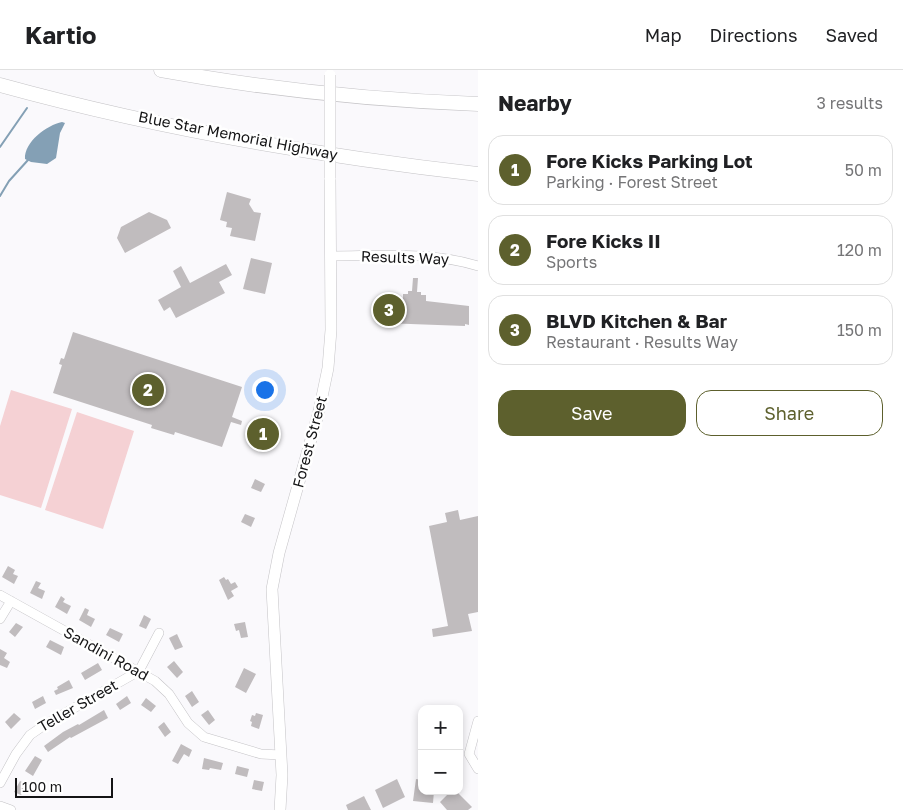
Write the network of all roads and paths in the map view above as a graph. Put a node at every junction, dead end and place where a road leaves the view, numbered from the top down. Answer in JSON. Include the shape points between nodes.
{"nodes":[{"id":1,"x":161,"y":70,"type":"edge"},
{"id":2,"x":330,"y":72,"type":"edge"},
{"id":3,"x":0,"y":85,"type":"edge"},
{"id":4,"x":478,"y":104,"type":"edge"},
{"id":5,"x":478,"y":174,"type":"edge"},
{"id":6,"x":330,"y":256,"type":"junction"},
{"id":7,"x":478,"y":266,"type":"edge"},
{"id":8,"x":0,"y":596,"type":"edge"},
{"id":9,"x":11,"y":602,"type":"junction"},
{"id":10,"x":0,"y":619,"type":"edge"},
{"id":11,"x":159,"y":633,"type":"dead end"},
{"id":12,"x":139,"y":671,"type":"junction"},
{"id":13,"x":478,"y":721,"type":"edge"},
{"id":14,"x":281,"y":755,"type":"junction"},
{"id":15,"x":478,"y":769,"type":"edge"},
{"id":16,"x":0,"y":783,"type":"edge"},
{"id":17,"x":0,"y":806,"type":"edge"},
{"id":18,"x":10,"y":810,"type":"edge"},
{"id":19,"x":280,"y":810,"type":"edge"}],
"edges":[{"from":1,"to":4,"type":"highway","via":[[370,98]]},
{"from":2,"to":6,"type":"main road","name":"Forest Street","bridge":true},
{"from":3,"to":5,"type":"highway","name":"Blue Star Memorial Highway","via":[[231,137],[349,158]]},
{"from":6,"to":7,"type":"street","name":"Results Way","via":[[430,257]]},
{"from":6,"to":14,"type":"main road","name":"Forest Street","via":[[331,338],[324,389],[278,552],[272,589]]},
{"from":8,"to":9,"type":"street","name":"Sandini Road"},
{"from":9,"to":10,"type":"street"},
{"from":9,"to":12,"type":"street","name":"Sandini Road"},
{"from":11,"to":12,"type":"street"},
{"from":12,"to":14,"type":"street","name":"Sandini Road","via":[[159,684],[188,723],[204,737],[261,754]]},
{"from":12,"to":16,"type":"street","name":"Teller Street","via":[[30,735]]},
{"from":13,"to":15,"type":"street","via":[[469,754]]},
{"from":14,"to":19,"type":"main road","name":"Forest Street"},
{"from":17,"to":18,"type":"street"}]}
